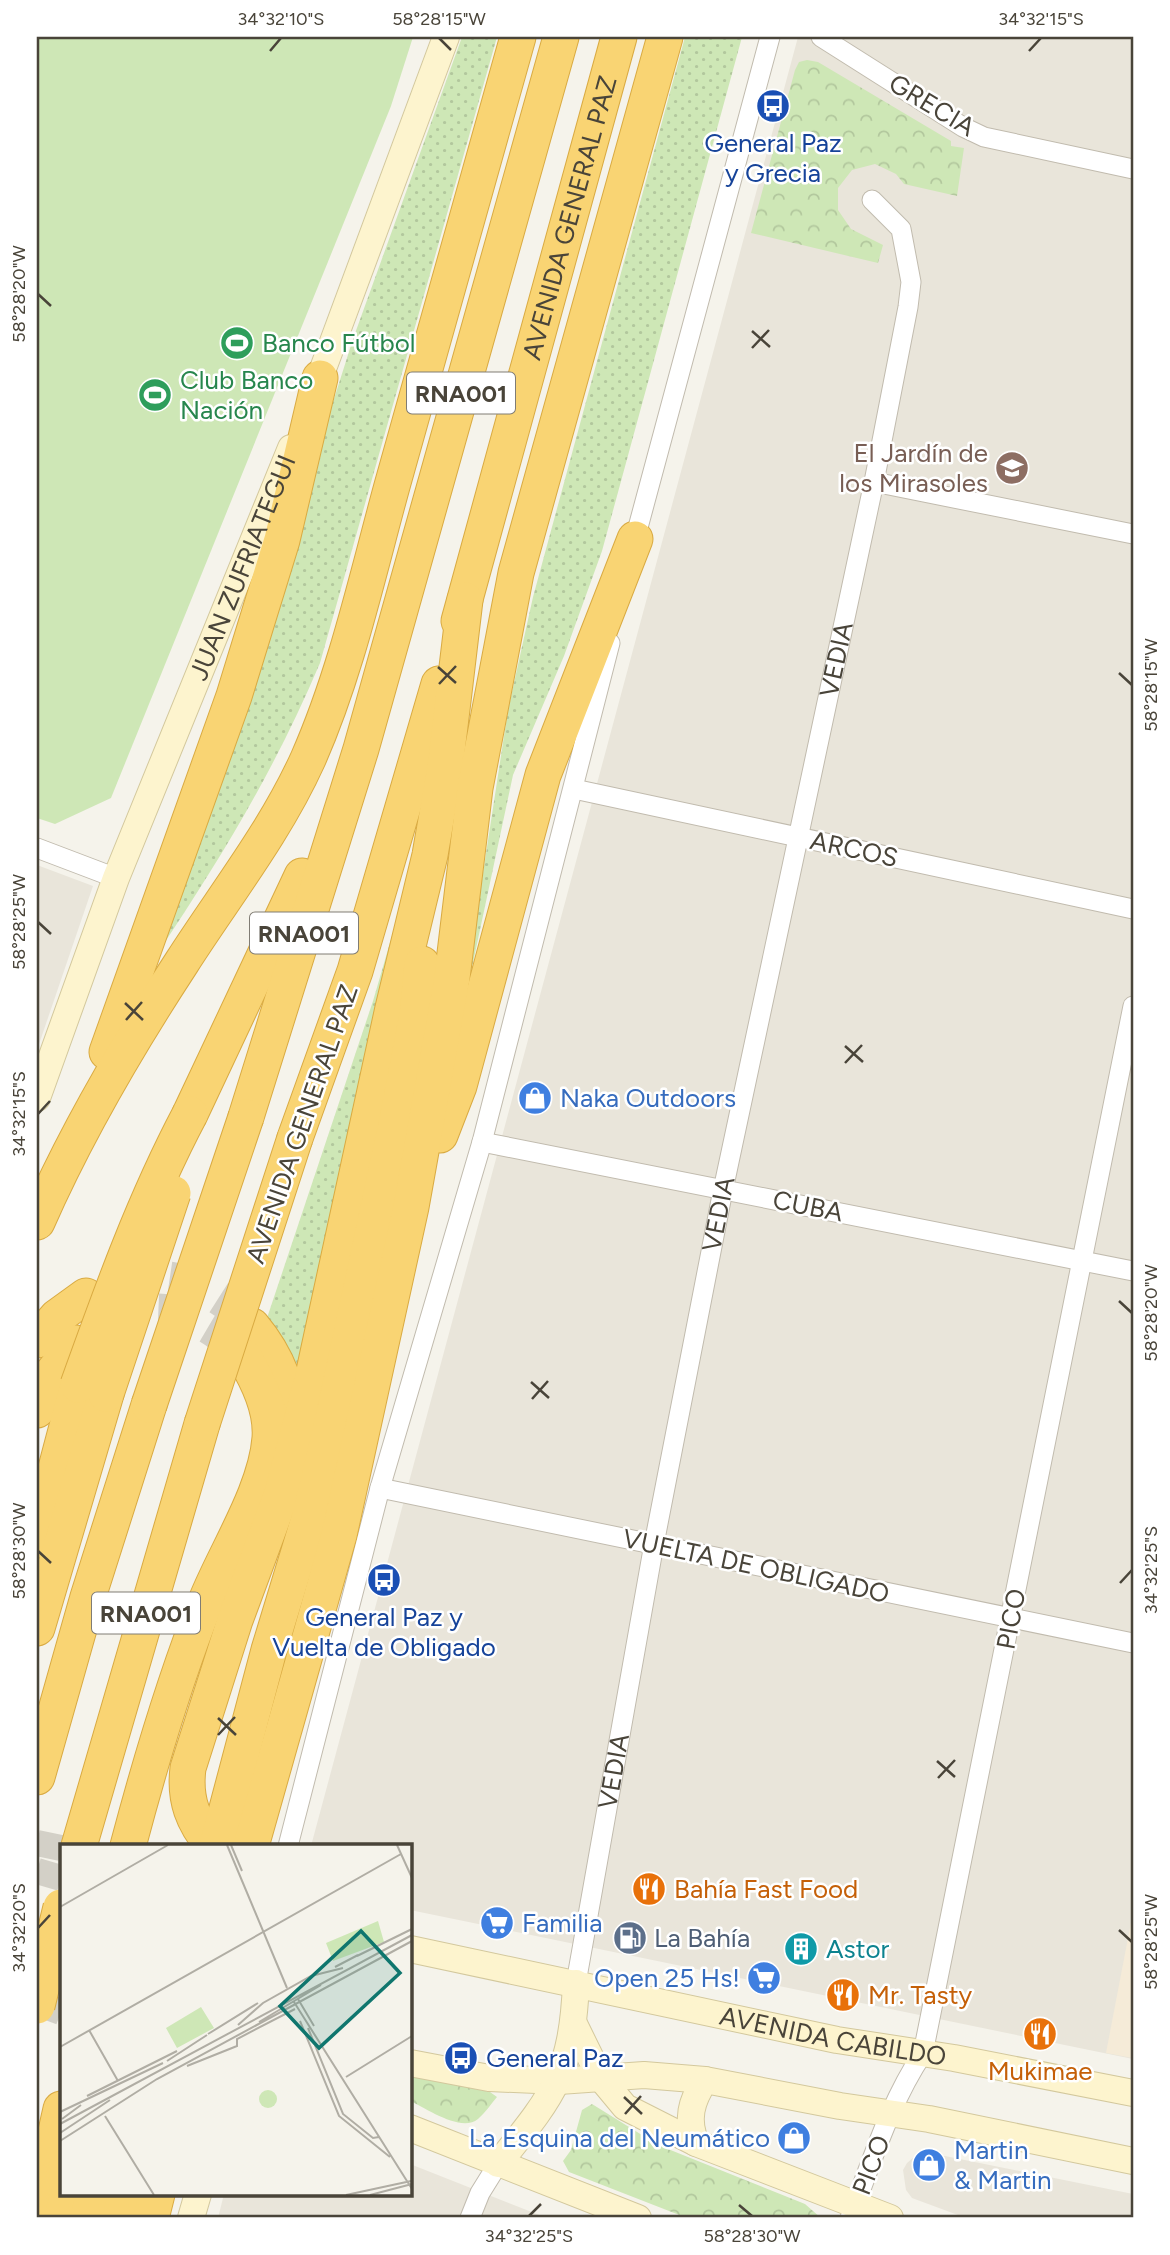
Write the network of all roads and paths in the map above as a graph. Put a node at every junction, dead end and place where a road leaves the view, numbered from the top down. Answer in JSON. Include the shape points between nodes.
{"nodes":[{"id":1,"x":446,"y":37,"type":"edge"},
{"id":2,"x":518,"y":37,"type":"edge"},
{"id":3,"x":561,"y":37,"type":"edge"},
{"id":4,"x":619,"y":37,"type":"edge"},
{"id":5,"x":665,"y":37,"type":"edge"},
{"id":6,"x":770,"y":37,"type":"edge"},
{"id":7,"x":821,"y":37,"type":"edge"},
{"id":8,"x":1133,"y":169,"type":"edge"},
{"id":9,"x":872,"y":200,"type":"dead end"},
{"id":10,"x":320,"y":378,"type":"junction"},
{"id":11,"x":874,"y":482,"type":"junction"},
{"id":12,"x":1133,"y":534,"type":"edge"},
{"id":13,"x":635,"y":538,"type":"junction"},
{"id":14,"x":465,"y":600,"type":"junction"},
{"id":15,"x":361,"y":749,"type":"junction"},
{"id":16,"x":575,"y":789,"type":"junction"},
{"id":17,"x":797,"y":837,"type":"junction"},
{"id":18,"x":37,"y":848,"type":"edge"},
{"id":19,"x":430,"y":855,"type":"junction"},
{"id":20,"x":116,"y":878,"type":"junction"},
{"id":21,"x":1133,"y":909,"type":"edge"},
{"id":22,"x":1133,"y":1006,"type":"edge"},
{"id":23,"x":37,"y":1098,"type":"edge"},
{"id":24,"x":74,"y":1142,"type":"junction"},
{"id":25,"x":482,"y":1142,"type":"junction"},
{"id":26,"x":723,"y":1189,"type":"junction"},
{"id":27,"x":411,"y":1207,"type":"junction"},
{"id":28,"x":37,"y":1223,"type":"edge"},
{"id":29,"x":1082,"y":1261,"type":"junction"},
{"id":30,"x":1133,"y":1271,"type":"edge"},
{"id":31,"x":86,"y":1296,"type":"tunnel mouth"},
{"id":32,"x":37,"y":1340,"type":"edge"},
{"id":33,"x":76,"y":1343,"type":"tunnel mouth"},
{"id":34,"x":92,"y":1390,"type":"junction"},
{"id":35,"x":37,"y":1410,"type":"edge"},
{"id":36,"x":290,"y":1461,"type":"junction"},
{"id":37,"x":380,"y":1488,"type":"junction"},
{"id":38,"x":37,"y":1540,"type":"edge"},
{"id":39,"x":654,"y":1544,"type":"junction"},
{"id":40,"x":1011,"y":1618,"type":"junction"},
{"id":41,"x":37,"y":1628,"type":"edge"},
{"id":42,"x":1133,"y":1643,"type":"edge"},
{"id":43,"x":262,"y":1739,"type":"junction"},
{"id":44,"x":37,"y":1777,"type":"edge"},
{"id":45,"x":80,"y":1844,"type":"edge"},
{"id":46,"x":129,"y":1844,"type":"edge"},
{"id":47,"x":214,"y":1844,"type":"edge"},
{"id":48,"x":216,"y":1844,"type":"edge"},
{"id":49,"x":251,"y":1844,"type":"edge"},
{"id":50,"x":289,"y":1844,"type":"edge"},
{"id":51,"x":60,"y":1910,"type":"edge"},
{"id":52,"x":411,"y":1949,"type":"edge"},
{"id":53,"x":576,"y":1983,"type":"junction"},
{"id":54,"x":37,"y":2006,"type":"edge"},
{"id":55,"x":574,"y":2024,"type":"junction"},
{"id":56,"x":923,"y":2053,"type":"junction"},
{"id":57,"x":411,"y":2063,"type":"edge"},
{"id":58,"x":600,"y":2077,"type":"junction"},
{"id":59,"x":705,"y":2080,"type":"junction"},
{"id":60,"x":559,"y":2081,"type":"junction"},
{"id":61,"x":1133,"y":2093,"type":"edge"},
{"id":62,"x":889,"y":2112,"type":"junction"},
{"id":63,"x":60,"y":2113,"type":"edge"},
{"id":64,"x":411,"y":2128,"type":"edge"},
{"id":65,"x":696,"y":2143,"type":"junction"},
{"id":66,"x":1133,"y":2161,"type":"edge"},
{"id":67,"x":498,"y":2164,"type":"junction"},
{"id":68,"x":68,"y":2196,"type":"edge"},
{"id":69,"x":197,"y":2196,"type":"edge"},
{"id":70,"x":133,"y":2203,"type":"edge"},
{"id":71,"x":852,"y":2212,"type":"edge"},
{"id":72,"x":37,"y":2216,"type":"edge"},
{"id":73,"x":62,"y":2218,"type":"edge"},
{"id":74,"x":88,"y":2218,"type":"edge"},
{"id":75,"x":191,"y":2218,"type":"edge"},
{"id":76,"x":470,"y":2218,"type":"edge"},
{"id":77,"x":638,"y":2218,"type":"edge"},
{"id":78,"x":890,"y":2218,"type":"edge"}],
"edges":[{"from":1,"to":10,"type":"main road","name":"JUAN ZUFRIATEGUI"},
{"from":2,"to":24,"type":"highway","via":[[360,600],[308,757],[277,819],[145,1019]]},
{"from":3,"to":15,"type":"highway","name":"AVENIDA GENERAL PAZ","number":"RNA001"},
{"from":4,"to":14,"type":"highway","name":"AVENIDA GENERAL PAZ","number":"RNA001"},
{"from":5,"to":27,"type":"highway","name":"AVENIDA GENERAL PAZ","via":[[516,573],[475,788],[452,978]]},
{"from":6,"to":13,"type":"street"},
{"from":7,"to":8,"type":"street","name":"GRECIA","via":[[984,137]]},
{"from":9,"to":11,"type":"street","name":"VEDIA","via":[[901,229],[911,282]]},
{"from":10,"to":20,"type":"main road","name":"JUAN ZUFRIATEGUI"},
{"from":10,"to":24,"type":"highway","via":[[282,540],[222,732]]},
{"from":11,"to":12,"type":"street"},
{"from":11,"to":17,"type":"street","name":"VEDIA"},
{"from":13,"to":16,"type":"street"},
{"from":13,"to":27,"type":"highway","via":[[543,775],[459,1086]]},
{"from":14,"to":19,"type":"highway"},
{"from":14,"to":45,"type":"highway","name":"AVENIDA GENERAL PAZ","number":"RNA001","bridge":true,"via":[[355,971],[202,1424]]},
{"from":15,"to":34,"type":"highway","bridge":true,"via":[[194,1107],[163,1227]]},
{"from":15,"to":44,"type":"highway","name":"AVENIDA GENERAL PAZ","number":"RNA001","bridge":true,"via":[[88,1597]]},
{"from":16,"to":17,"type":"street","name":"ARCOS"},
{"from":16,"to":25,"type":"street"},
{"from":17,"to":21,"type":"street","name":"ARCOS"},
{"from":17,"to":26,"type":"street","name":"VEDIA"},
{"from":18,"to":20,"type":"street"},
{"from":19,"to":36,"type":"highway"},
{"from":19,"to":43,"type":"highway","via":[[417,1014]]},
{"from":20,"to":23,"type":"main road","name":"JUAN ZUFRIATEGUI"},
{"from":22,"to":29,"type":"street","name":"PICO"},
{"from":24,"to":28,"type":"highway"},
{"from":25,"to":26,"type":"street","name":"CUBA"},
{"from":25,"to":37,"type":"street"},
{"from":26,"to":29,"type":"street","name":"CUBA"},
{"from":26,"to":39,"type":"street","name":"VEDIA"},
{"from":27,"to":43,"type":"highway","name":"AVENIDA GENERAL PAZ","via":[[339,1535]]},
{"from":29,"to":30,"type":"street","name":"CUBA"},
{"from":29,"to":40,"type":"street","name":"PICO"},
{"from":31,"to":32,"type":"highway","via":[[57,1317]]},
{"from":33,"to":35,"type":"highway","via":[[50,1376]]},
{"from":34,"to":38,"type":"highway"},
{"from":34,"to":41,"type":"highway"},
{"from":36,"to":46,"type":"highway","via":[[292,1415],[287,1388],[271,1351],[248,1342],[267,1410],[269,1447],[165,1715]]},
{"from":36,"to":47,"type":"highway","via":[[188,1768],[190,1811]]},
{"from":37,"to":39,"type":"street","name":"VUELTA DE OBLIGADO"},
{"from":37,"to":50,"type":"street"},
{"from":39,"to":40,"type":"street","name":"VUELTA DE OBLIGADO"},
{"from":39,"to":53,"type":"street","name":"VEDIA"},
{"from":40,"to":42,"type":"street","name":"VUELTA DE OBLIGADO"},
{"from":40,"to":56,"type":"street","name":"PICO"},
{"from":43,"to":48,"type":"highway"},
{"from":43,"to":49,"type":"highway","name":"AVENIDA GENERAL PAZ"},
{"from":51,"to":54,"type":"highway","bridge":true},
{"from":52,"to":53,"type":"main road","name":"AVENIDA CABILDO"},
{"from":53,"to":55,"type":"main road","name":"VEDIA"},
{"from":53,"to":56,"type":"main road","name":"AVENIDA CABILDO","via":[[837,2040]]},
{"from":55,"to":58,"type":"main road"},
{"from":55,"to":60,"type":"main road","name":"VEDIA"},
{"from":56,"to":61,"type":"main road","name":"AVENIDA CABILDO"},
{"from":56,"to":62,"type":"street","name":"PICO"},
{"from":57,"to":60,"type":"main road","via":[[489,2078]]},
{"from":58,"to":59,"type":"main road"},
{"from":58,"to":60,"type":"main road"},
{"from":58,"to":65,"type":"main road","via":[[625,2107]]},
{"from":59,"to":62,"type":"main road"},
{"from":59,"to":65,"type":"main road","via":[[690,2114]]},
{"from":60,"to":67,"type":"main road","name":"VEDIA"},
{"from":62,"to":66,"type":"main road"},
{"from":62,"to":71,"type":"street","name":"PICO"},
{"from":63,"to":72,"type":"highway"},
{"from":64,"to":67,"type":"main road"},
{"from":65,"to":71,"type":"main road"},
{"from":67,"to":76,"type":"street","name":"VEDIA"},
{"from":67,"to":77,"type":"main road"},
{"from":68,"to":73,"type":"highway"},
{"from":69,"to":75,"type":"main road"},
{"from":70,"to":74,"type":"highway"},
{"from":71,"to":78,"type":"main road"}]}
